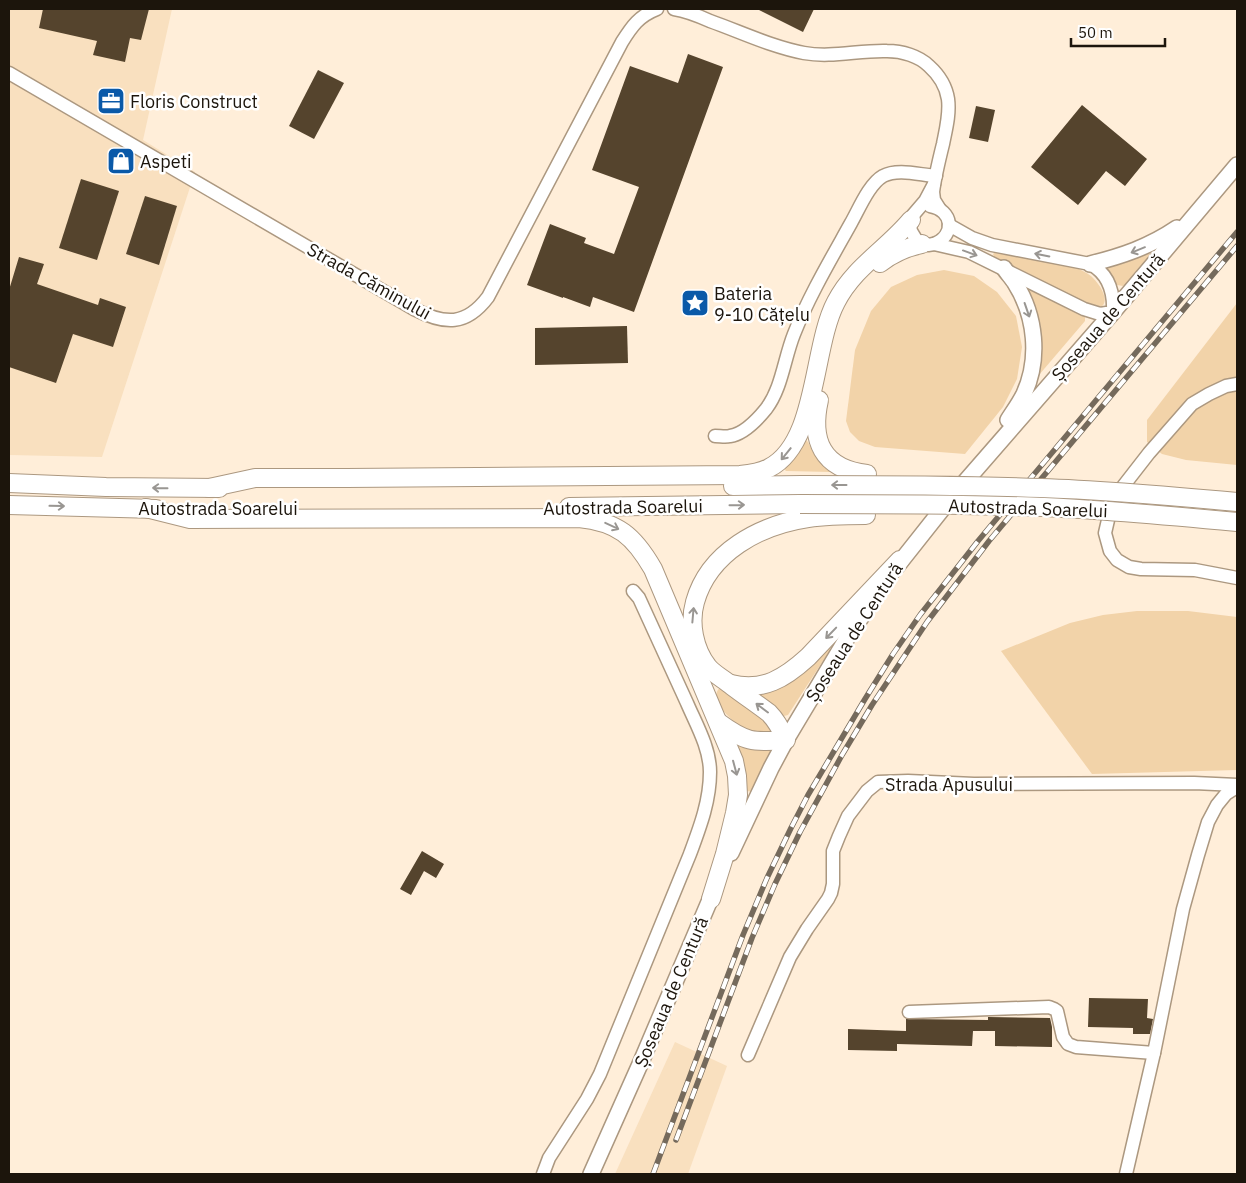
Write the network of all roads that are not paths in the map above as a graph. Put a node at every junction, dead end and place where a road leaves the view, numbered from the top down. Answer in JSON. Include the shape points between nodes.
{"nodes":[{"id":1,"x":657,"y":9,"type":"edge"},
{"id":2,"x":674,"y":9,"type":"edge"},
{"id":3,"x":9,"y":73,"type":"edge"},
{"id":4,"x":1237,"y":165,"type":"edge"},
{"id":5,"x":935,"y":180,"type":"junction"},
{"id":6,"x":939,"y":208,"type":"junction"},
{"id":7,"x":1194,"y":215,"type":"junction"},
{"id":8,"x":914,"y":216,"type":"junction"},
{"id":9,"x":949,"y":225,"type":"junction"},
{"id":10,"x":928,"y":244,"type":"junction"},
{"id":11,"x":1090,"y":264,"type":"junction"},
{"id":12,"x":1004,"y":268,"type":"junction"},
{"id":13,"x":1113,"y":312,"type":"junction"},
{"id":14,"x":1237,"y":384,"type":"edge"},
{"id":15,"x":715,"y":436,"type":"dead end"},
{"id":16,"x":984,"y":460,"type":"junction"},
{"id":17,"x":9,"y":483,"type":"edge"},
{"id":18,"x":209,"y":488,"type":"junction"},
{"id":19,"x":1237,"y":492,"type":"edge"},
{"id":20,"x":1237,"y":502,"type":"edge"},
{"id":21,"x":9,"y":505,"type":"edge"},
{"id":22,"x":146,"y":508,"type":"junction"},
{"id":23,"x":798,"y":512,"type":"junction"},
{"id":24,"x":1237,"y":522,"type":"edge"},
{"id":25,"x":1237,"y":533,"type":"edge"},
{"id":26,"x":900,"y":560,"type":"junction"},
{"id":27,"x":1237,"y":578,"type":"edge"},
{"id":28,"x":633,"y":591,"type":"dead end"},
{"id":29,"x":730,"y":684,"type":"junction"},
{"id":30,"x":704,"y":687,"type":"junction"},
{"id":31,"x":683,"y":695,"type":"junction"},
{"id":32,"x":718,"y":722,"type":"junction"},
{"id":33,"x":786,"y":740,"type":"junction"},
{"id":34,"x":1237,"y":786,"type":"edge"},
{"id":35,"x":711,"y":899,"type":"junction"},
{"id":36,"x":909,"y":1012,"type":"dead end"},
{"id":37,"x":1154,"y":1053,"type":"junction"},
{"id":38,"x":748,"y":1055,"type":"dead end"},
{"id":39,"x":543,"y":1174,"type":"edge"},
{"id":40,"x":591,"y":1174,"type":"edge"},
{"id":41,"x":1126,"y":1174,"type":"edge"}],
"edges":[{"from":1,"to":3,"type":"street","name":"Strada Căminului","via":[[639,18],[622,42],[488,297],[476,311],[451,321],[414,309]]},
{"from":2,"to":5,"type":"street","via":[[796,51],[821,55],[889,51],[906,54],[926,64],[946,90],[949,109]]},
{"from":4,"to":7,"type":"main road","name":"Șoseaua de Centură"},
{"from":5,"to":6,"type":"street","via":[[934,200]]},
{"from":5,"to":8,"type":"street"},
{"from":5,"to":15,"type":"street","via":[[899,172],[884,175],[874,182],[804,311],[775,395],[766,409],[741,432]]},
{"from":6,"to":8,"type":"street","via":[[926,206]]},
{"from":6,"to":9,"type":"street","via":[[948,218]]},
{"from":7,"to":11,"type":"main road","one_way":true,"via":[[1145,247]]},
{"from":7,"to":13,"type":"main road","name":"Șoseaua de Centură"},
{"from":8,"to":10,"type":"street","via":[[911,232]]},
{"from":8,"to":18,"type":"highway","one_way":true,"via":[[859,270],[836,301],[827,323],[807,411],[799,432],[786,455],[769,469],[740,476],[255,478]]},
{"from":9,"to":10,"type":"street","via":[[944,239]]},
{"from":11,"to":9,"type":"street","one_way":true,"via":[[992,245]]},
{"from":10,"to":12,"type":"street","one_way":true,"via":[[969,252]]},
{"from":10,"to":19,"type":"highway","via":[[908,247],[881,262],[867,274],[842,310],[816,424],[823,451],[834,464],[851,472],[867,474],[1096,481]]},
{"from":11,"to":13,"type":"street","via":[[1100,270],[1109,282]]},
{"from":12,"to":13,"type":"street","via":[[1089,311],[1100,314]]},
{"from":12,"to":16,"type":"main road","one_way":true,"via":[[1028,311],[1034,354],[1024,395]]},
{"from":13,"to":16,"type":"main road","name":"Șoseaua de Centură"},
{"from":14,"to":27,"type":"street","via":[[1226,386],[1192,404],[1121,489],[1111,506],[1105,533],[1110,551],[1129,567],[1195,570]]},
{"from":16,"to":26,"type":"main road","name":"Șoseaua de Centură"},
{"from":18,"to":17,"type":"highway","name":"Autostrada Soarelui","one_way":true},
{"from":20,"to":18,"type":"highway","name":"Autostrada Soarelui","one_way":true,"bridge":true,"via":[[1042,488],[921,485]]},
{"from":21,"to":22,"type":"highway","name":"Autostrada Soarelui","one_way":true},
{"from":22,"to":23,"type":"highway","name":"Autostrada Soarelui","one_way":true},
{"from":22,"to":30,"type":"highway","one_way":true,"via":[[190,518],[579,518],[603,522],[631,538],[644,554]]},
{"from":23,"to":24,"type":"highway","name":"Autostrada Soarelui","bridge":true,"via":[[913,504],[1045,507]]},
{"from":23,"to":25,"type":"highway","via":[[815,517],[922,515],[1096,521]]},
{"from":29,"to":23,"type":"highway","one_way":true,"via":[[709,667],[696,640],[692,622],[699,590],[717,561],[734,546]]},
{"from":26,"to":29,"type":"highway","one_way":true,"via":[[795,669],[780,679],[754,687]]},
{"from":26,"to":33,"type":"main road","name":"Șoseaua de Centură","via":[[847,638]]},
{"from":28,"to":31,"type":"street"},
{"from":33,"to":29,"type":"highway","one_way":true,"via":[[775,719]]},
{"from":30,"to":31,"type":"street"},
{"from":30,"to":32,"type":"highway"},
{"from":31,"to":39,"type":"street","via":[[708,754],[710,770],[706,806],[699,830],[600,1074],[549,1158]]},
{"from":32,"to":33,"type":"highway","via":[[752,741]]},
{"from":32,"to":35,"type":"highway","one_way":true,"via":[[734,761],[738,795]]},
{"from":33,"to":35,"type":"main road","name":"Șoseaua de Centură","via":[[752,806]]},
{"from":34,"to":37,"type":"street","via":[[1217,805],[1208,822],[1183,909]]},
{"from":34,"to":38,"type":"street","name":"Strada Apusului","via":[[1194,783],[878,782],[848,816],[834,851],[831,893],[790,957]]},
{"from":35,"to":40,"type":"main road","name":"Șoseaua de Centură"},
{"from":36,"to":37,"type":"street","via":[[1049,1008],[1057,1012],[1063,1037],[1076,1048]]},
{"from":37,"to":41,"type":"street"}]}
